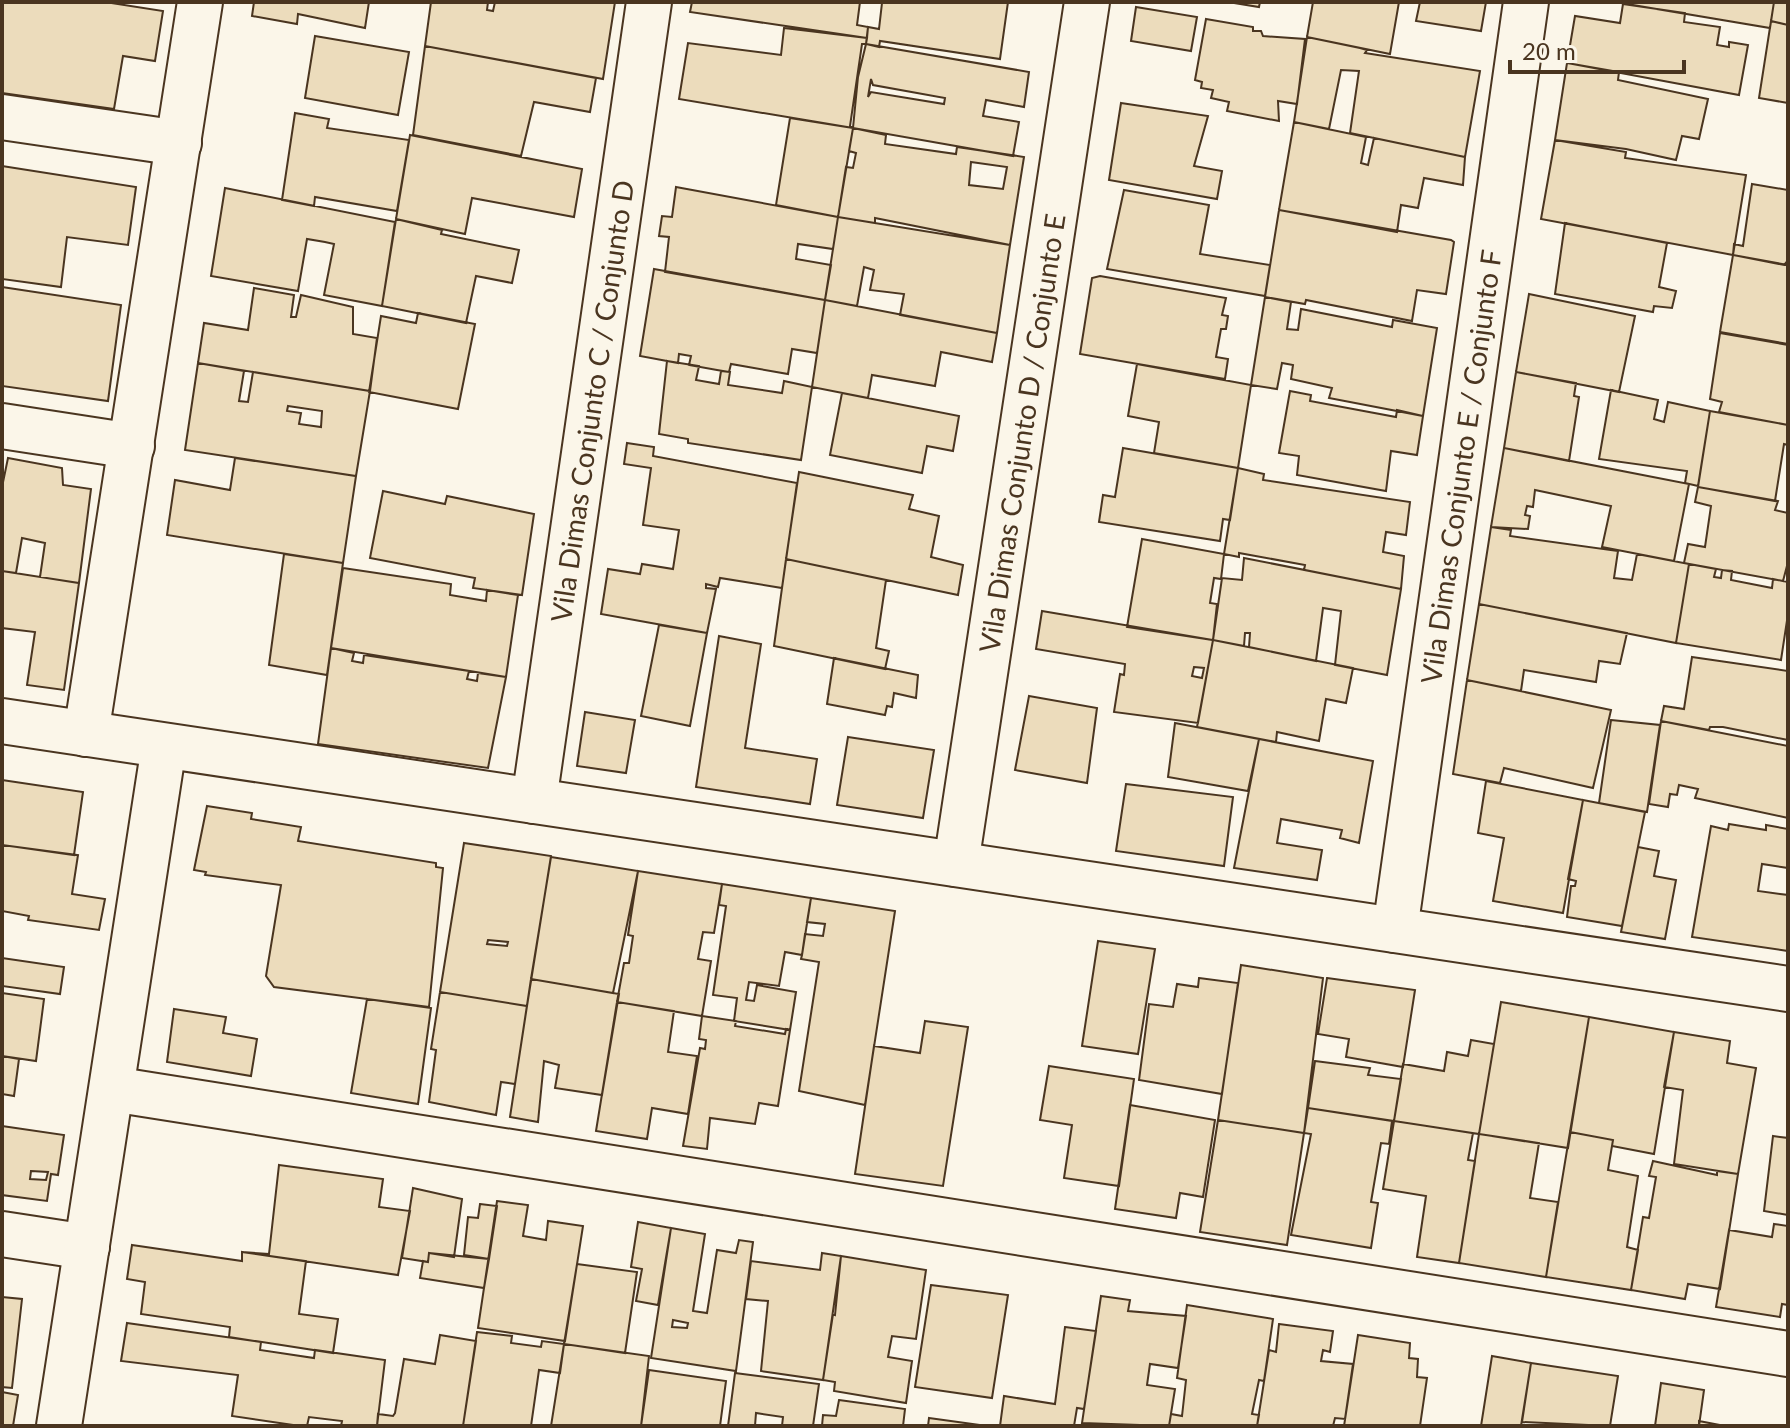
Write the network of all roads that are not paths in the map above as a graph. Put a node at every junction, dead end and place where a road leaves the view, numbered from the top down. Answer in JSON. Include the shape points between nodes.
{"nodes":[{"id":1,"x":200,"y":2,"type":"edge"},
{"id":2,"x":649,"y":2,"type":"edge"},
{"id":3,"x":1087,"y":2,"type":"edge"},
{"id":4,"x":1526,"y":2,"type":"edge"},
{"id":5,"x":2,"y":117,"type":"edge"},
{"id":6,"x":179,"y":143,"type":"junction"},
{"id":7,"x":2,"y":426,"type":"edge"},
{"id":8,"x":132,"y":446,"type":"junction"},
{"id":9,"x":2,"y":721,"type":"edge"},
{"id":10,"x":86,"y":734,"type":"junction"},
{"id":11,"x":164,"y":746,"type":"junction"},
{"id":12,"x":534,"y":801,"type":"junction"},
{"id":13,"x":956,"y":864,"type":"junction"},
{"id":14,"x":1395,"y":930,"type":"junction"},
{"id":15,"x":1788,"y":989,"type":"edge"},
{"id":16,"x":112,"y":1089,"type":"junction"},
{"id":17,"x":2,"y":1234,"type":"edge"},
{"id":18,"x":87,"y":1247,"type":"junction"},
{"id":19,"x":1788,"y":1354,"type":"edge"},
{"id":20,"x":59,"y":1426,"type":"edge"}],
"edges":[{"from":1,"to":6,"type":"street"},
{"from":2,"to":12,"type":"street","name":"Vila Dimas Conjunto C / Conjunto D"},
{"from":3,"to":13,"type":"street","name":"Vila Dimas Conjunto D / Conjunto E"},
{"from":4,"to":14,"type":"street","name":"Vila Dimas Conjunto E / Conjunto F"},
{"from":5,"to":6,"type":"street"},
{"from":6,"to":8,"type":"street"},
{"from":7,"to":8,"type":"street"},
{"from":8,"to":10,"type":"street"},
{"from":9,"to":10,"type":"street"},
{"from":10,"to":11,"type":"street"},
{"from":11,"to":12,"type":"street"},
{"from":11,"to":16,"type":"street"},
{"from":12,"to":13,"type":"street"},
{"from":13,"to":14,"type":"street"},
{"from":14,"to":15,"type":"street"},
{"from":16,"to":18,"type":"street"},
{"from":16,"to":19,"type":"street"},
{"from":17,"to":18,"type":"street"},
{"from":18,"to":20,"type":"street"}]}
